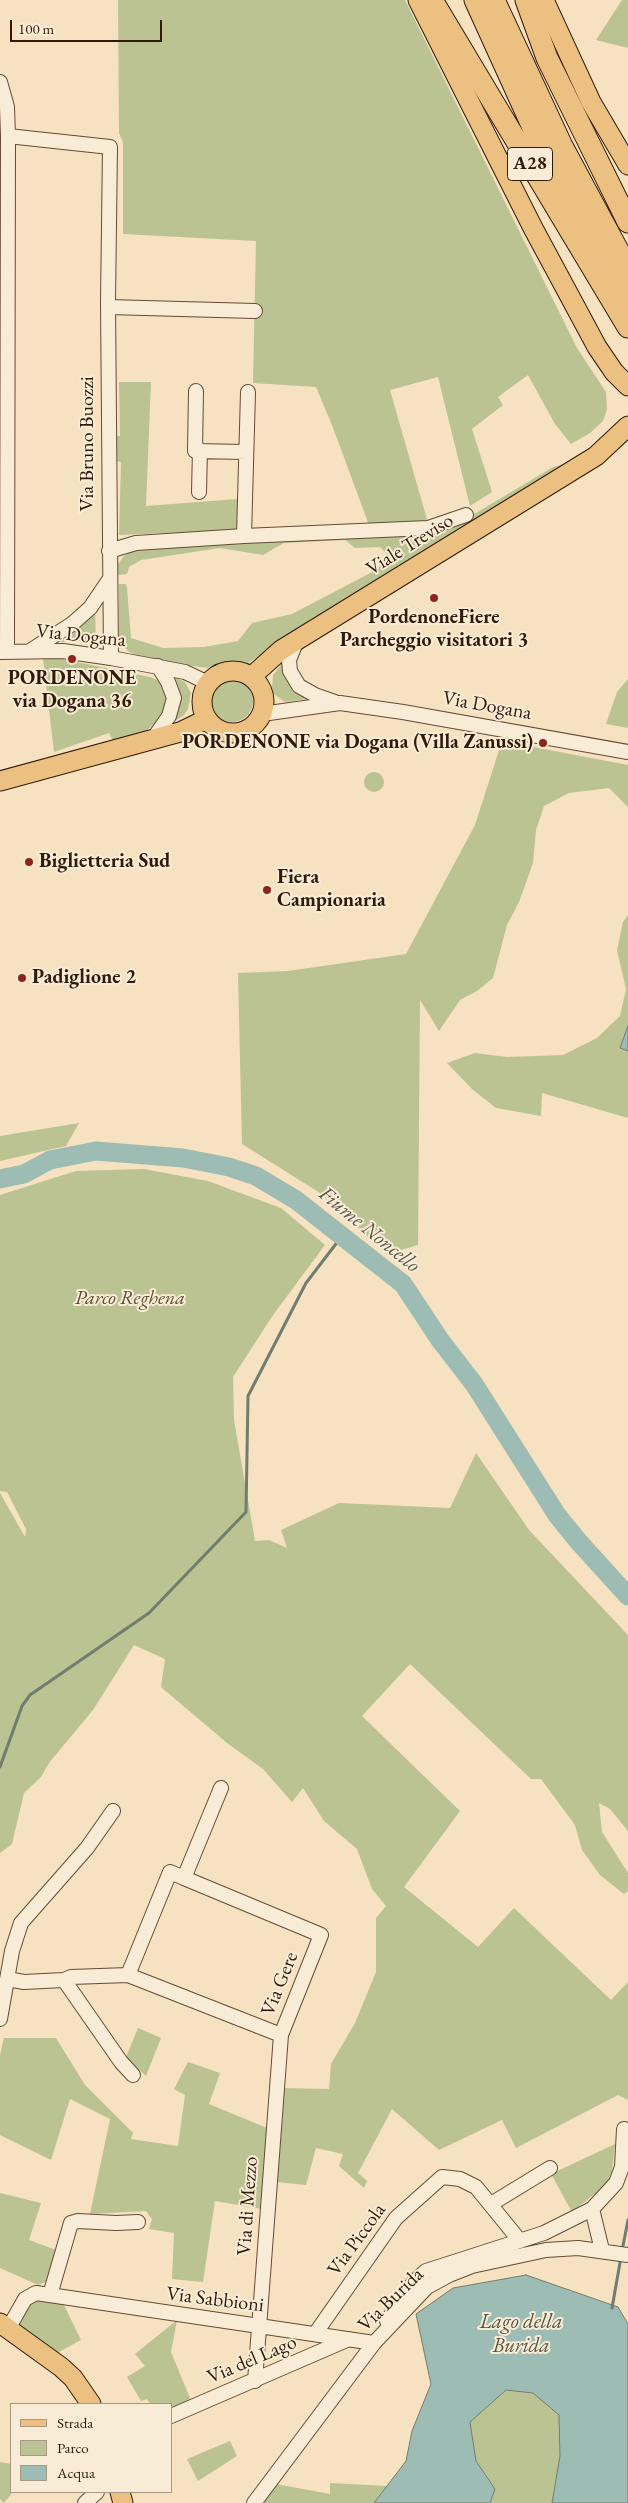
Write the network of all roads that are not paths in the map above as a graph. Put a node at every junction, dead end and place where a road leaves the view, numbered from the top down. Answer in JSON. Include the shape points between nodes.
{"nodes":[{"id":1,"x":418,"y":0,"type":"edge"},
{"id":2,"x":432,"y":0,"type":"edge"},
{"id":3,"x":475,"y":0,"type":"edge"},
{"id":4,"x":494,"y":0,"type":"edge"},
{"id":5,"x":526,"y":0,"type":"edge"},
{"id":6,"x":544,"y":0,"type":"edge"},
{"id":7,"x":0,"y":82,"type":"edge"},
{"id":8,"x":8,"y":136,"type":"junction"},
{"id":9,"x":628,"y":165,"type":"edge"},
{"id":10,"x":628,"y":222,"type":"edge"},
{"id":11,"x":628,"y":269,"type":"edge"},
{"id":12,"x":628,"y":301,"type":"edge"},
{"id":13,"x":108,"y":307,"type":"junction"},
{"id":14,"x":254,"y":311,"type":"dead end"},
{"id":15,"x":628,"y":327,"type":"edge"},
{"id":16,"x":628,"y":386,"type":"edge"},
{"id":17,"x":196,"y":391,"type":"dead end"},
{"id":18,"x":248,"y":392,"type":"dead end"},
{"id":19,"x":628,"y":426,"type":"edge"},
{"id":20,"x":628,"y":444,"type":"edge"},
{"id":21,"x":200,"y":450,"type":"junction"},
{"id":22,"x":246,"y":452,"type":"junction"},
{"id":23,"x":596,"y":456,"type":"junction"},
{"id":24,"x":199,"y":492,"type":"dead end"},
{"id":25,"x":466,"y":515,"type":"dead end"},
{"id":26,"x":244,"y":536,"type":"junction"},
{"id":27,"x":109,"y":551,"type":"junction"},
{"id":28,"x":109,"y":580,"type":"junction"},
{"id":29,"x":297,"y":640,"type":"junction"},
{"id":30,"x":30,"y":651,"type":"junction"},
{"id":31,"x":3,"y":652,"type":"edge"},
{"id":32,"x":111,"y":658,"type":"junction"},
{"id":33,"x":158,"y":666,"type":"junction"},
{"id":34,"x":251,"y":676,"type":"junction"},
{"id":35,"x":208,"y":683,"type":"junction"},
{"id":36,"x":338,"y":703,"type":"junction"},
{"id":37,"x":262,"y":714,"type":"junction"},
{"id":38,"x":207,"y":719,"type":"junction"},
{"id":39,"x":153,"y":739,"type":"junction"},
{"id":40,"x":628,"y":752,"type":"edge"},
{"id":41,"x":0,"y":781,"type":"edge"},
{"id":42,"x":221,"y":1788,"type":"dead end"},
{"id":43,"x":113,"y":1811,"type":"dead end"},
{"id":44,"x":184,"y":1878,"type":"junction"},
{"id":45,"x":128,"y":1975,"type":"junction"},
{"id":46,"x":7,"y":1979,"type":"junction"},
{"id":47,"x":64,"y":1980,"type":"junction"},
{"id":48,"x":0,"y":2019,"type":"edge"},
{"id":49,"x":281,"y":2034,"type":"junction"},
{"id":50,"x":133,"y":2075,"type":"dead end"},
{"id":51,"x":624,"y":2129,"type":"dead end"},
{"id":52,"x":550,"y":2168,"type":"dead end"},
{"id":53,"x":491,"y":2204,"type":"junction"},
{"id":54,"x":592,"y":2209,"type":"junction"},
{"id":55,"x":138,"y":2222,"type":"dead end"},
{"id":56,"x":520,"y":2241,"type":"junction"},
{"id":57,"x":608,"y":2252,"type":"junction"},
{"id":58,"x":628,"y":2255,"type":"edge"},
{"id":59,"x":50,"y":2295,"type":"junction"},
{"id":60,"x":259,"y":2325,"type":"junction"},
{"id":61,"x":4,"y":2326,"type":"edge"},
{"id":62,"x":316,"y":2334,"type":"junction"},
{"id":63,"x":349,"y":2339,"type":"junction"},
{"id":64,"x":374,"y":2343,"type":"junction"},
{"id":65,"x":255,"y":2380,"type":"junction"},
{"id":66,"x":90,"y":2403,"type":"edge"},
{"id":67,"x":172,"y":2416,"type":"edge"},
{"id":68,"x":96,"y":2493,"type":"edge"},
{"id":69,"x":85,"y":2503,"type":"edge"},
{"id":70,"x":254,"y":2503,"type":"edge"}],
"edges":[{"from":1,"to":16,"type":"main road","via":[[597,347]]},
{"from":2,"to":15,"type":"highway","number":"A28"},
{"from":3,"to":12,"type":"highway","number":"A28","via":[[544,152]]},
{"from":4,"to":11,"type":"highway","number":"A28","via":[[562,146]]},
{"from":5,"to":10,"type":"highway","via":[[547,58]]},
{"from":6,"to":9,"type":"main road","via":[[591,102]]},
{"from":7,"to":8,"type":"street","via":[[7,107]]},
{"from":8,"to":13,"type":"street","name":"Via Bruno Buozzi","via":[[110,147]]},
{"from":8,"to":31,"type":"street"},
{"from":13,"to":14,"type":"street"},
{"from":13,"to":27,"type":"street","name":"Via Bruno Buozzi"},
{"from":17,"to":21,"type":"street","via":[[195,450]]},
{"from":18,"to":22,"type":"street"},
{"from":19,"to":23,"type":"main road","name":"Viale Treviso"},
{"from":20,"to":23,"type":"main road","name":"Viale Treviso"},
{"from":21,"to":22,"type":"street"},
{"from":21,"to":24,"type":"street"},
{"from":22,"to":26,"type":"street"},
{"from":23,"to":29,"type":"main road","name":"Viale Treviso"},
{"from":25,"to":26,"type":"street","via":[[428,528]]},
{"from":26,"to":27,"type":"street","via":[[136,543]]},
{"from":27,"to":28,"type":"street","name":"Via Bruno Buozzi"},
{"from":28,"to":30,"type":"street","via":[[90,608],[72,624]]},
{"from":28,"to":32,"type":"street","name":"Via Bruno Buozzi"},
{"from":29,"to":34,"type":"main road","name":"Viale Treviso"},
{"from":29,"to":36,"type":"street","name":"Via Dogana","via":[[289,660],[290,671],[298,686]]},
{"from":30,"to":31,"type":"street","name":"Via Dogana"},
{"from":30,"to":32,"type":"street","name":"Via Dogana"},
{"from":32,"to":33,"type":"street","name":"Via Dogana"},
{"from":33,"to":35,"type":"street","name":"Via Dogana","via":[[185,672]]},
{"from":33,"to":39,"type":"street","via":[[174,698],[169,716]]},
{"from":34,"to":35,"type":"main road","via":[[242,672],[224,672]]},
{"from":34,"to":37,"type":"main road","via":[[263,693]]},
{"from":35,"to":38,"type":"main road","via":[[202,700]]},
{"from":36,"to":37,"type":"street","name":"Via Dogana"},
{"from":36,"to":40,"type":"street","name":"Via Dogana"},
{"from":37,"to":38,"type":"main road","via":[[250,728],[241,732],[222,731]]},
{"from":38,"to":39,"type":"main road","via":[[180,732]]},
{"from":39,"to":41,"type":"main road"},
{"from":42,"to":44,"type":"street"},
{"from":43,"to":46,"type":"street","via":[[87,1848],[21,1923]]},
{"from":44,"to":45,"type":"street","via":[[170,1872]]},
{"from":44,"to":49,"type":"street","name":"Via Gere","via":[[321,1935]]},
{"from":45,"to":47,"type":"street","name":"Via Gere"},
{"from":45,"to":49,"type":"street","name":"Via Gere"},
{"from":46,"to":47,"type":"street","name":"Via Gere","via":[[24,1982]]},
{"from":46,"to":48,"type":"street"},
{"from":47,"to":50,"type":"street"},
{"from":49,"to":60,"type":"street","name":"Via di Mezzo"},
{"from":51,"to":54,"type":"street","via":[[622,2167],[616,2183]]},
{"from":52,"to":53,"type":"street"},
{"from":53,"to":56,"type":"street","name":"Via Piccola"},
{"from":53,"to":62,"type":"street","name":"Via Piccola","via":[[476,2187],[460,2179],[442,2177],[396,2218]]},
{"from":54,"to":56,"type":"street"},
{"from":54,"to":57,"type":"street"},
{"from":55,"to":59,"type":"street","via":[[116,2224],[78,2220],[71,2223]]},
{"from":56,"to":64,"type":"street","via":[[426,2271],[413,2283]]},
{"from":57,"to":58,"type":"street","name":"Via Burida"},
{"from":57,"to":64,"type":"street","name":"Via Burida","via":[[578,2248],[546,2250],[507,2257],[449,2275],[427,2287]]},
{"from":59,"to":60,"type":"street","name":"Via Sabbioni"},
{"from":59,"to":61,"type":"street","name":"Via Sabbioni","via":[[36,2293],[27,2296]]},
{"from":60,"to":62,"type":"street","name":"Via Sabbioni"},
{"from":60,"to":65,"type":"street","name":"Via di Mezzo"},
{"from":61,"to":66,"type":"main road","via":[[61,2367]]},
{"from":62,"to":63,"type":"street","name":"Via Sabbioni"},
{"from":63,"to":64,"type":"street","name":"Via Sabbioni"},
{"from":63,"to":65,"type":"street","name":"Via del Lago"},
{"from":64,"to":70,"type":"street","name":"Via Burida"},
{"from":65,"to":67,"type":"street","name":"Via del Lago"},
{"from":68,"to":69,"type":"street"}]}
